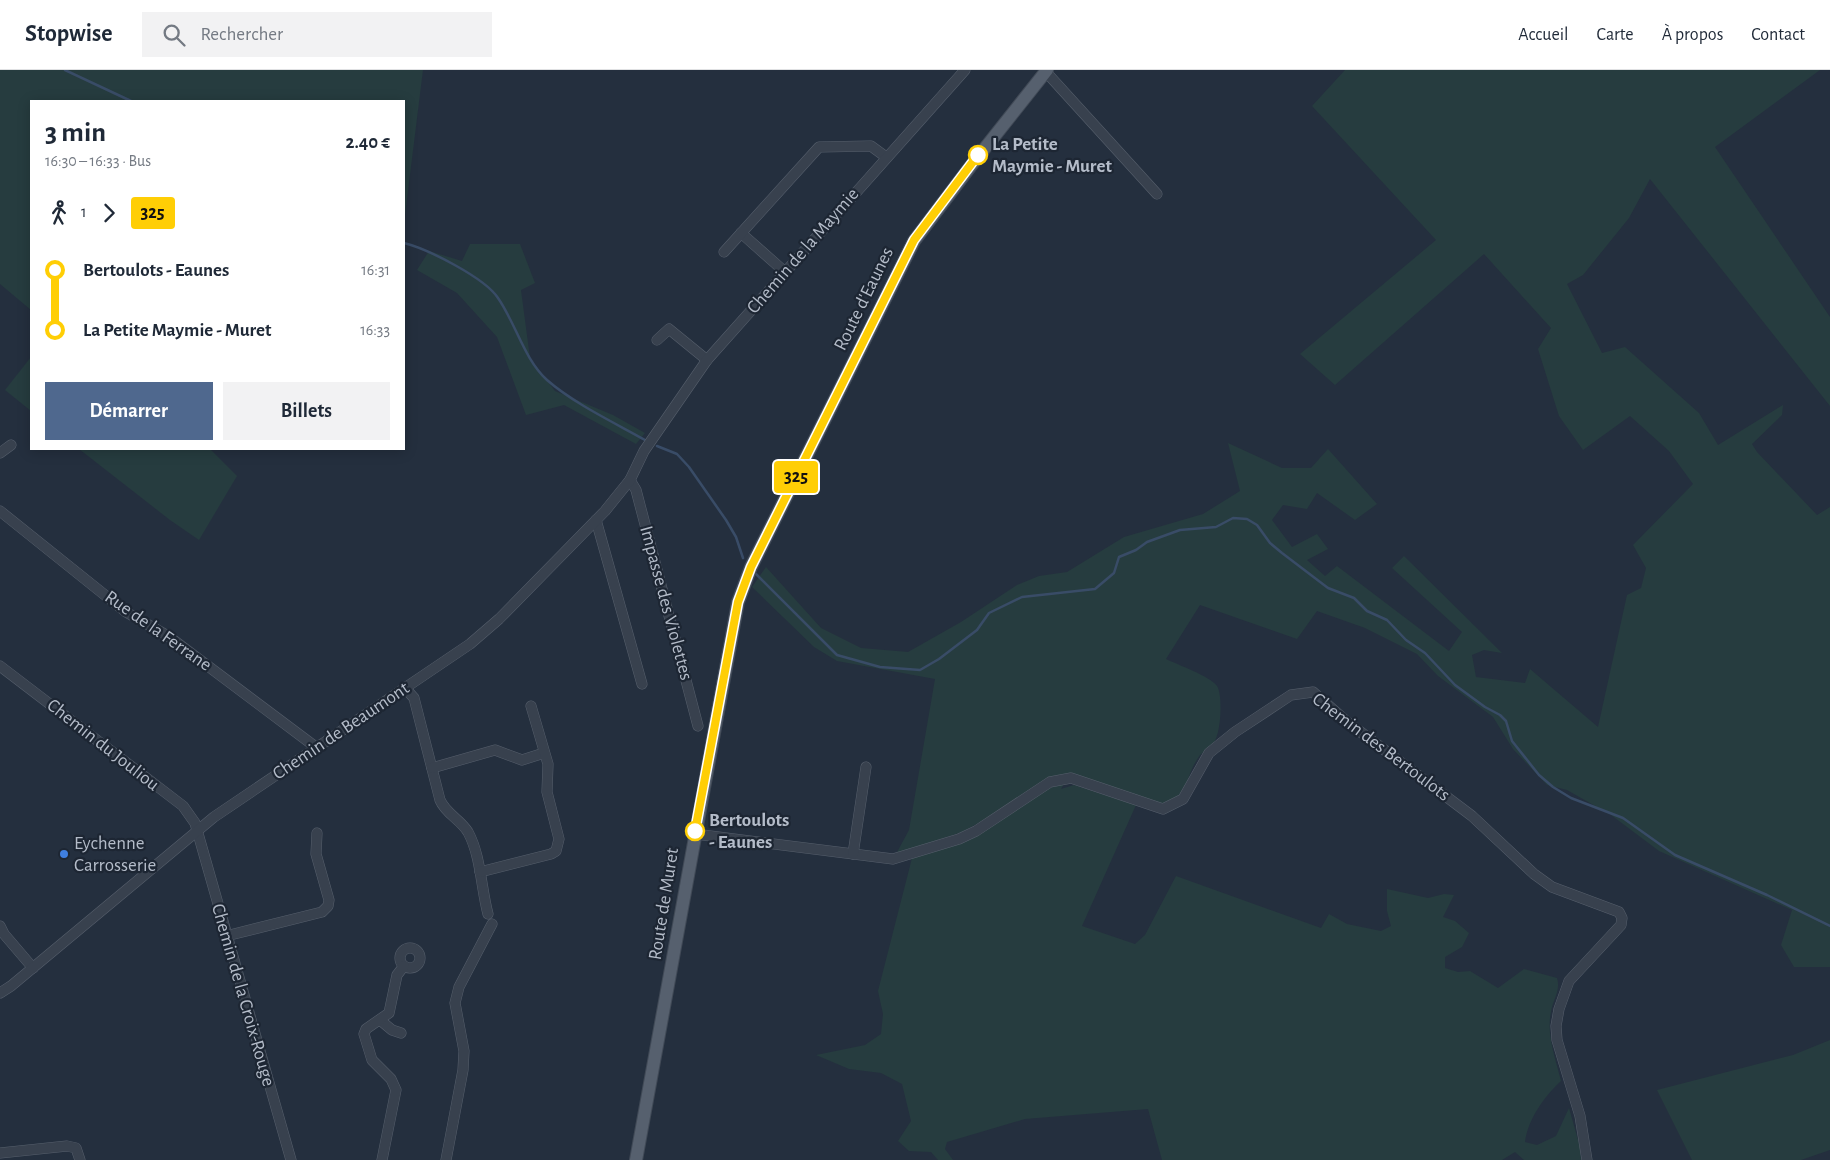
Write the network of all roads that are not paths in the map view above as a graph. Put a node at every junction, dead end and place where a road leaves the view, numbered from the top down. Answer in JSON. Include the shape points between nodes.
{"nodes":[{"id":1,"x":965,"y":70,"type":"edge"},
{"id":2,"x":1047,"y":71,"type":"edge"},
{"id":3,"x":886,"y":157,"type":"junction"},
{"id":4,"x":1157,"y":194,"type":"dead end"},
{"id":5,"x":741,"y":233,"type":"junction"},
{"id":6,"x":724,"y":252,"type":"dead end"},
{"id":7,"x":785,"y":272,"type":"junction"},
{"id":8,"x":658,"y":340,"type":"dead end"},
{"id":9,"x":707,"y":360,"type":"junction"},
{"id":10,"x":651,"y":440,"type":"joint"},
{"id":11,"x":11,"y":445,"type":"dead end"},
{"id":12,"x":0,"y":453,"type":"edge"},
{"id":13,"x":630,"y":480,"type":"junction"},
{"id":14,"x":0,"y":511,"type":"edge"},
{"id":15,"x":596,"y":520,"type":"junction"},
{"id":16,"x":751,"y":567,"type":"joint"},
{"id":17,"x":0,"y":666,"type":"edge"},
{"id":18,"x":642,"y":684,"type":"dead end"},
{"id":19,"x":405,"y":688,"type":"junction"},
{"id":20,"x":531,"y":706,"type":"dead end"},
{"id":21,"x":698,"y":726,"type":"dead end"},
{"id":22,"x":317,"y":748,"type":"junction"},
{"id":23,"x":544,"y":753,"type":"junction"},
{"id":24,"x":866,"y":767,"type":"dead end"},
{"id":25,"x":432,"y":768,"type":"junction"},
{"id":26,"x":199,"y":829,"type":"junction"},
{"id":27,"x":317,"y":833,"type":"dead end"},
{"id":28,"x":695,"y":834,"type":"junction"},
{"id":29,"x":853,"y":854,"type":"junction"},
{"id":30,"x":480,"y":872,"type":"junction"},
{"id":31,"x":488,"y":914,"type":"dead end"},
{"id":32,"x":492,"y":924,"type":"dead end"},
{"id":33,"x":0,"y":926,"type":"edge"},
{"id":34,"x":226,"y":936,"type":"junction"},
{"id":35,"x":404,"y":966,"type":"dead end"},
{"id":36,"x":33,"y":968,"type":"junction"},
{"id":37,"x":0,"y":993,"type":"edge"},
{"id":38,"x":380,"y":1020,"type":"junction"},
{"id":39,"x":401,"y":1033,"type":"dead end"},
{"id":40,"x":0,"y":1153,"type":"edge"},
{"id":41,"x":80,"y":1160,"type":"edge"},
{"id":42,"x":290,"y":1160,"type":"edge"},
{"id":43,"x":382,"y":1160,"type":"edge"},
{"id":44,"x":446,"y":1160,"type":"edge"},
{"id":45,"x":636,"y":1160,"type":"edge"},
{"id":46,"x":1587,"y":1160,"type":"edge"}],
"edges":[{"from":1,"to":3,"type":"street","name":"Chemin de la Maymie"},
{"from":2,"to":4,"type":"street"},
{"from":2,"to":16,"type":"main road","name":"Route d'Eaunes","via":[[914,240]]},
{"from":3,"to":5,"type":"street","via":[[871,146],[824,146],[815,150]]},
{"from":3,"to":7,"type":"street","name":"Chemin de la Maymie"},
{"from":5,"to":6,"type":"street"},
{"from":5,"to":7,"type":"street"},
{"from":7,"to":9,"type":"street","name":"Chemin de la Maymie"},
{"from":8,"to":9,"type":"street","via":[[669,329]]},
{"from":9,"to":10,"type":"street","name":"Chemin de la Maymie"},
{"from":10,"to":13,"type":"street","name":"Chemin de Beaumont"},
{"from":11,"to":12,"type":"street"},
{"from":13,"to":15,"type":"street","name":"Chemin de Beaumont"},
{"from":13,"to":21,"type":"street","name":"Impasse des Violettes","via":[[636,490]]},
{"from":14,"to":22,"type":"street","name":"Rue de la Ferrane","via":[[126,612],[168,636]]},
{"from":15,"to":18,"type":"street"},
{"from":15,"to":19,"type":"street","name":"Chemin de Beaumont","via":[[470,644]]},
{"from":16,"to":28,"type":"main road","name":"Route de Muret","via":[[738,602]]},
{"from":17,"to":26,"type":"street","name":"Chemin du Jouliou","via":[[183,806]]},
{"from":19,"to":22,"type":"street","name":"Chemin de Beaumont"},
{"from":19,"to":25,"type":"street","via":[[414,698]]},
{"from":20,"to":23,"type":"street"},
{"from":22,"to":26,"type":"street","name":"Chemin de Beaumont"},
{"from":23,"to":25,"type":"street","via":[[519,759],[495,750]]},
{"from":23,"to":30,"type":"street","via":[[549,772],[547,792],[559,839],[556,850]]},
{"from":24,"to":29,"type":"street"},
{"from":25,"to":30,"type":"street","via":[[442,805],[468,832]]},
{"from":26,"to":34,"type":"street","name":"Chemin de la Croix-Rouge"},
{"from":26,"to":36,"type":"street","name":"Chemin de Beaumont"},
{"from":27,"to":34,"type":"street","via":[[316,854],[328,906],[322,912]]},
{"from":28,"to":29,"type":"street","name":"Chemin des Bertoulots"},
{"from":28,"to":45,"type":"main road","name":"Route de Muret"},
{"from":29,"to":46,"type":"street","name":"Chemin des Bertoulots","via":[[893,859],[959,839],[989,824],[1056,780],[1071,778],[1163,809],[1172,806],[1183,799],[1209,754],[1222,742],[1291,695],[1313,692],[1346,721],[1472,816],[1552,887],[1619,912],[1621,924],[1568,981],[1556,1026],[1557,1040],[1580,1116]]},
{"from":30,"to":31,"type":"street"},
{"from":32,"to":44,"type":"street","via":[[459,987],[455,1003],[464,1051],[463,1070]]},
{"from":33,"to":36,"type":"street"},
{"from":34,"to":42,"type":"street","name":"Chemin de la Croix-Rouge"},
{"from":35,"to":38,"type":"street","via":[[397,975],[391,1009]]},
{"from":36,"to":37,"type":"street","name":"Chemin de Beaumont"},
{"from":38,"to":39,"type":"street"},
{"from":38,"to":43,"type":"street","via":[[364,1034],[372,1060],[391,1078],[396,1090]]},
{"from":40,"to":41,"type":"street","via":[[67,1146],[76,1148]]}]}
